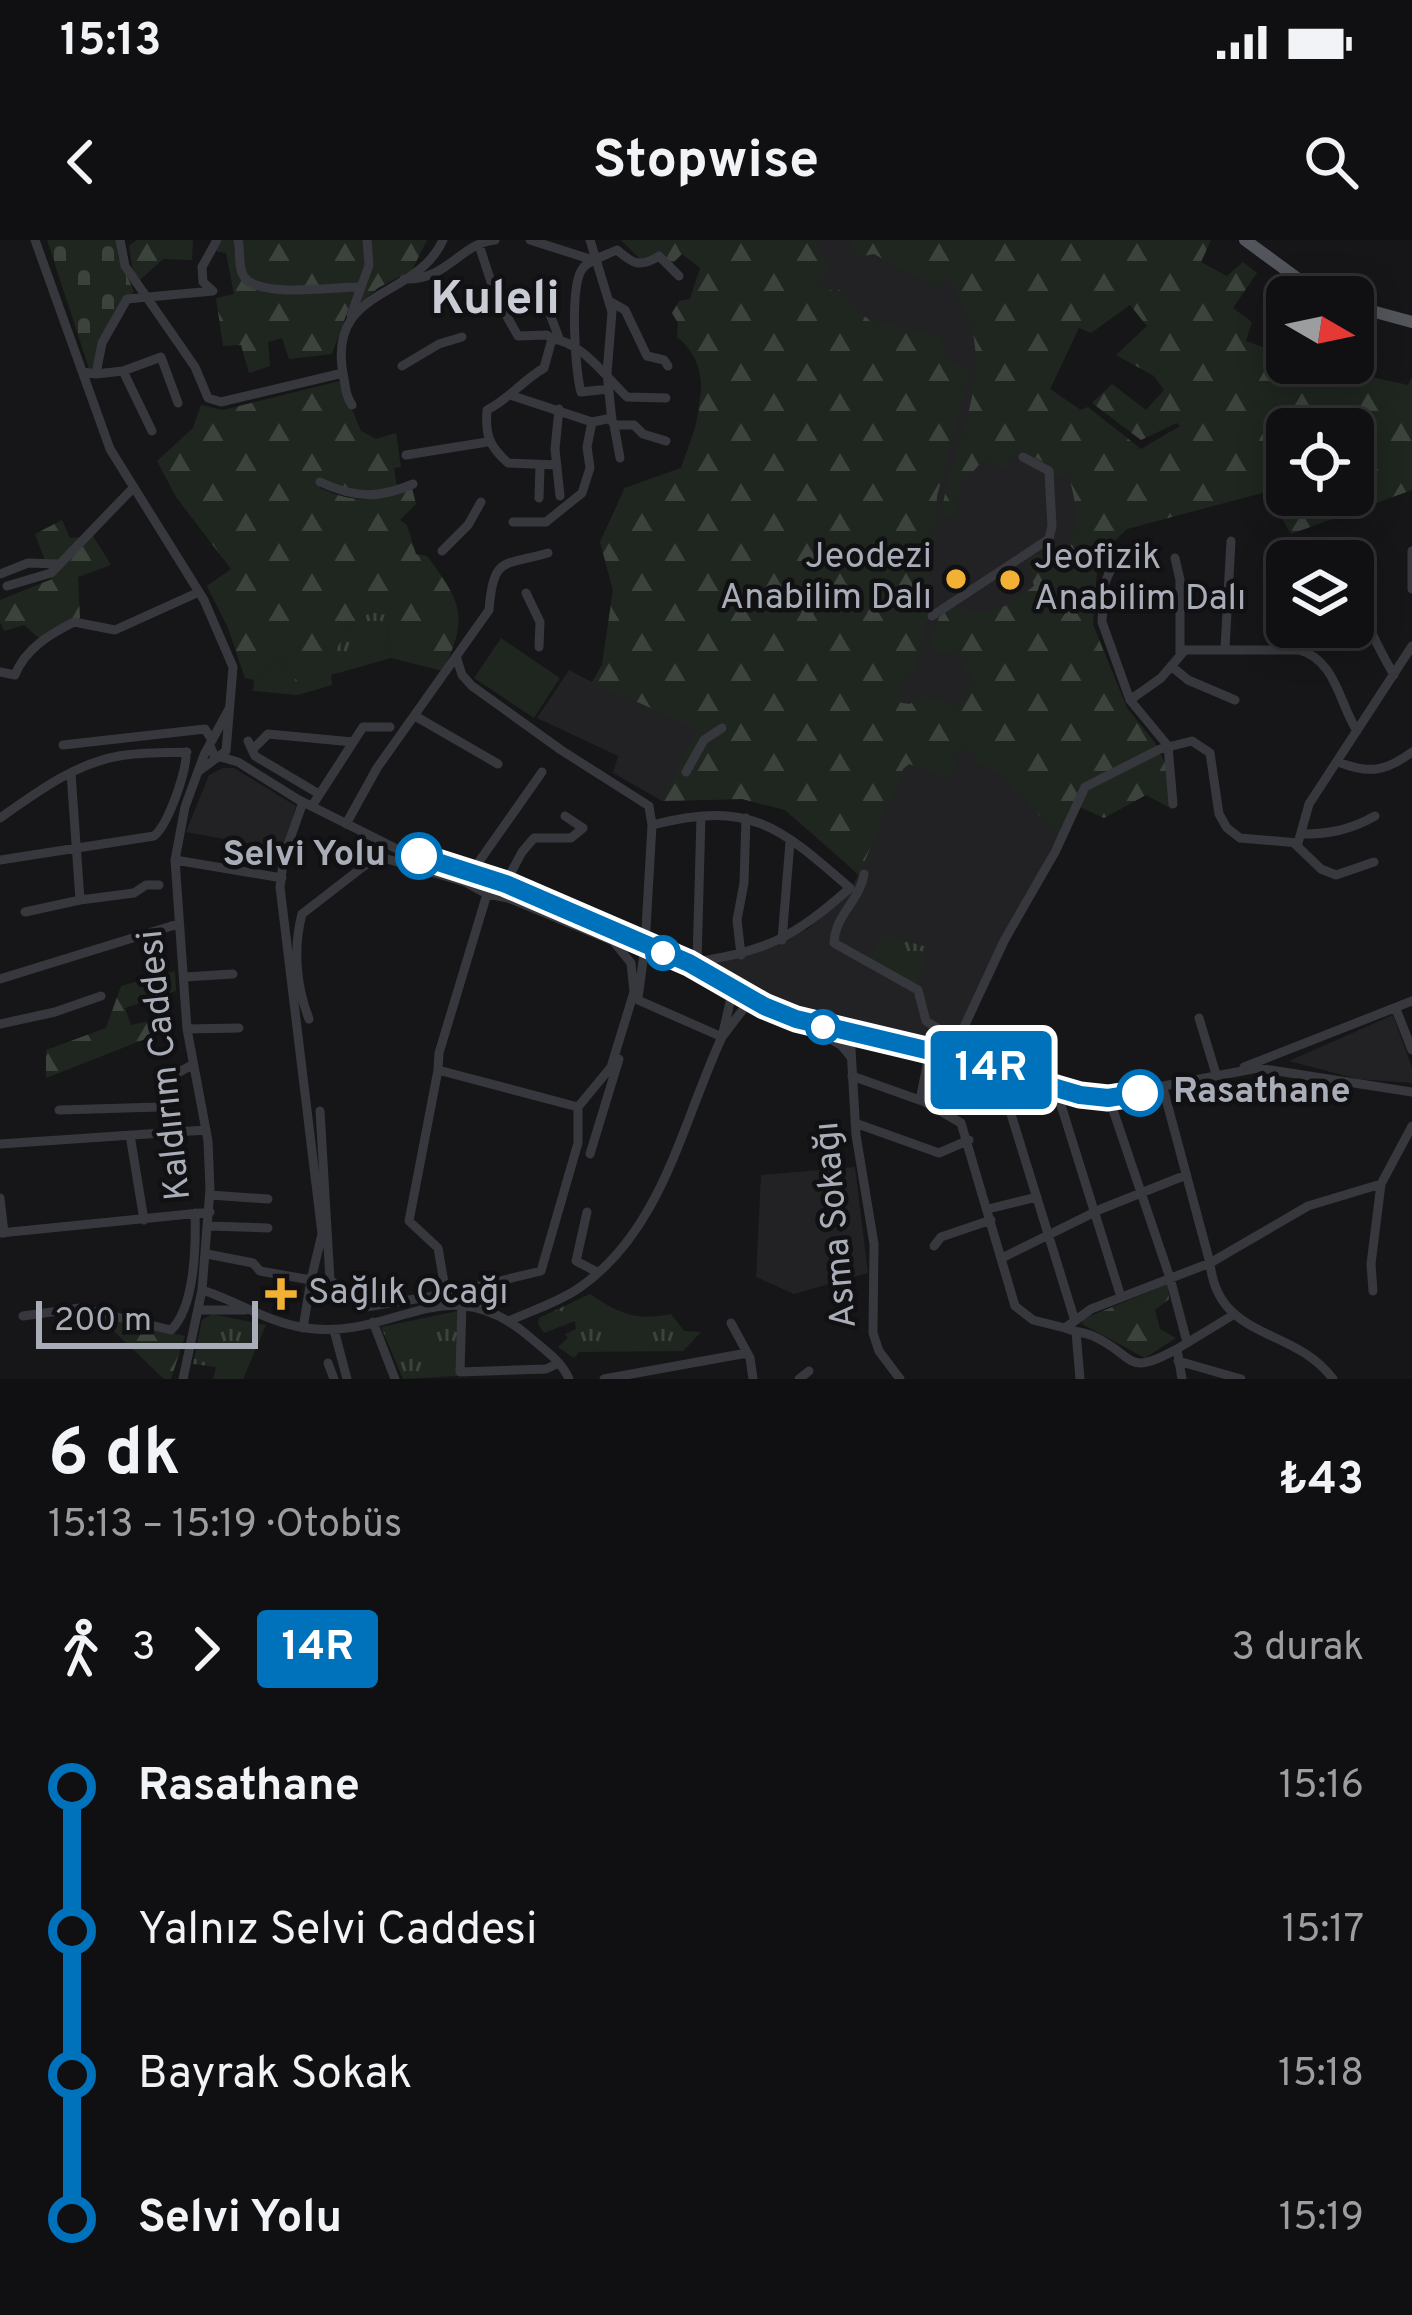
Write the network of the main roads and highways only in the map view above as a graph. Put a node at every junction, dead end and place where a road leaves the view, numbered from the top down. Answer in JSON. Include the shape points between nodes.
{"nodes":[{"id":1,"x":1245,"y":240,"type":"edge"},
{"id":2,"x":1294,"y":276,"type":"edge"},
{"id":3,"x":1374,"y":311,"type":"edge"},
{"id":4,"x":1412,"y":326,"type":"edge"}],
"edges":[{"from":1,"to":2,"type":"main road"},
{"from":3,"to":4,"type":"main road"}]}
